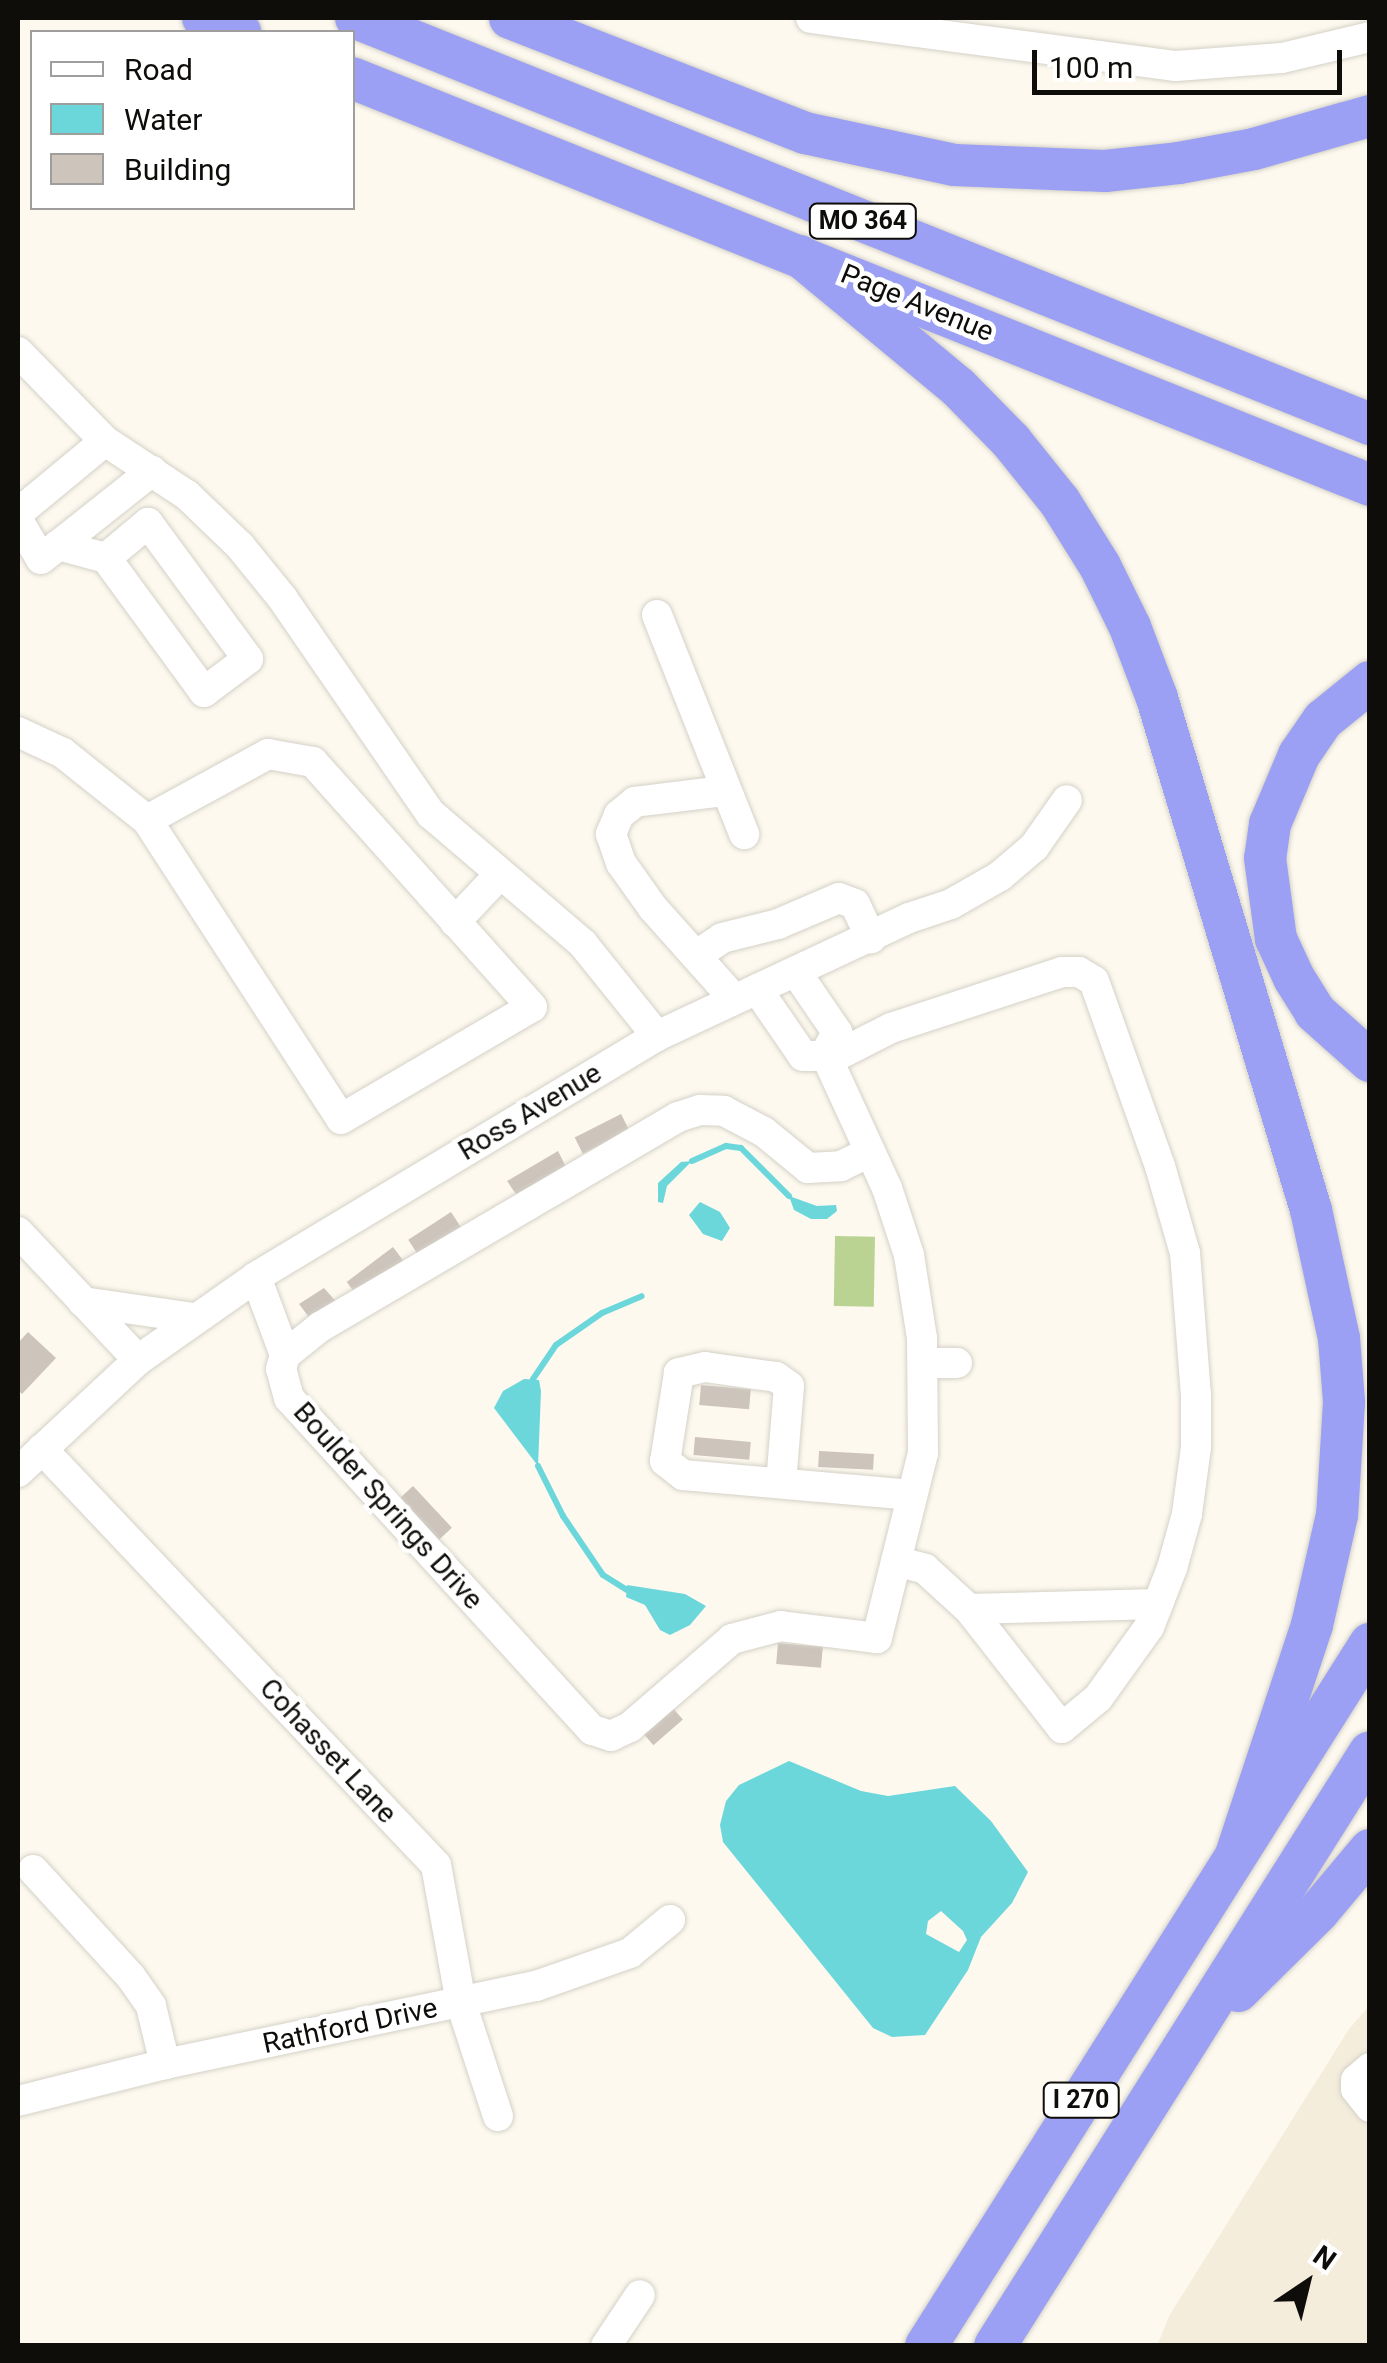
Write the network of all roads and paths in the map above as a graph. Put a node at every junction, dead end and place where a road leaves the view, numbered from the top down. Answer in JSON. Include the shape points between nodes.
{"nodes":[{"id":1,"x":203,"y":18,"type":"edge"},
{"id":2,"x":356,"y":18,"type":"edge"},
{"id":3,"x":510,"y":18,"type":"edge"},
{"id":4,"x":812,"y":18,"type":"edge"},
{"id":5,"x":235,"y":30,"type":"edge"},
{"id":6,"x":1370,"y":37,"type":"edge"},
{"id":7,"x":355,"y":79,"type":"edge"},
{"id":8,"x":1370,"y":116,"type":"edge"},
{"id":9,"x":800,"y":256,"type":"junction"},
{"id":10,"x":18,"y":352,"type":"edge"},
{"id":11,"x":1370,"y":424,"type":"edge"},
{"id":12,"x":105,"y":440,"type":"junction"},
{"id":13,"x":152,"y":471,"type":"junction"},
{"id":14,"x":1370,"y":485,"type":"edge"},
{"id":15,"x":18,"y":516,"type":"edge"},
{"id":16,"x":58,"y":545,"type":"junction"},
{"id":17,"x":106,"y":558,"type":"junction"},
{"id":18,"x":657,"y":615,"type":"dead end"},
{"id":19,"x":1370,"y":682,"type":"edge"},
{"id":20,"x":18,"y":732,"type":"edge"},
{"id":21,"x":724,"y":791,"type":"junction"},
{"id":22,"x":1067,"y":800,"type":"dead end"},
{"id":23,"x":147,"y":820,"type":"junction"},
{"id":24,"x":744,"y":834,"type":"dead end"},
{"id":25,"x":500,"y":874,"type":"junction"},
{"id":26,"x":455,"y":922,"type":"junction"},
{"id":27,"x":871,"y":938,"type":"junction"},
{"id":28,"x":697,"y":954,"type":"junction"},
{"id":29,"x":796,"y":972,"type":"junction"},
{"id":30,"x":746,"y":994,"type":"junction"},
{"id":31,"x":657,"y":1036,"type":"junction"},
{"id":32,"x":826,"y":1058,"type":"junction"},
{"id":33,"x":1370,"y":1061,"type":"edge"},
{"id":34,"x":870,"y":1152,"type":"junction"},
{"id":35,"x":18,"y":1232,"type":"edge"},
{"id":36,"x":256,"y":1277,"type":"junction"},
{"id":37,"x":84,"y":1302,"type":"junction"},
{"id":38,"x":194,"y":1318,"type":"junction"},
{"id":39,"x":285,"y":1355,"type":"junction"},
{"id":40,"x":138,"y":1360,"type":"junction"},
{"id":41,"x":923,"y":1363,"type":"junction"},
{"id":42,"x":957,"y":1364,"type":"dead end"},
{"id":43,"x":42,"y":1449,"type":"junction"},
{"id":44,"x":18,"y":1472,"type":"edge"},
{"id":45,"x":781,"y":1482,"type":"junction"},
{"id":46,"x":912,"y":1495,"type":"junction"},
{"id":47,"x":896,"y":1561,"type":"junction"},
{"id":48,"x":1158,"y":1604,"type":"junction"},
{"id":49,"x":969,"y":1609,"type":"junction"},
{"id":50,"x":1370,"y":1644,"type":"edge"},
{"id":51,"x":1370,"y":1752,"type":"edge"},
{"id":52,"x":1370,"y":1850,"type":"edge"},
{"id":53,"x":1236,"y":1855,"type":"junction"},
{"id":54,"x":33,"y":1870,"type":"dead end"},
{"id":55,"x":670,"y":1920,"type":"dead end"},
{"id":56,"x":460,"y":2004,"type":"junction"},
{"id":57,"x":1188,"y":2040,"type":"junction"},
{"id":58,"x":165,"y":2064,"type":"junction"},
{"id":59,"x":1370,"y":2068,"type":"edge"},
{"id":60,"x":18,"y":2101,"type":"edge"},
{"id":61,"x":1370,"y":2107,"type":"edge"},
{"id":62,"x":498,"y":2116,"type":"dead end"},
{"id":63,"x":640,"y":2295,"type":"dead end"},
{"id":64,"x":606,"y":2346,"type":"edge"},
{"id":65,"x":926,"y":2346,"type":"edge"},
{"id":66,"x":995,"y":2346,"type":"edge"}],
"edges":[{"from":1,"to":5,"type":"highway"},
{"from":2,"to":11,"type":"highway","name":"Page Avenue","number":"MO 364"},
{"from":3,"to":8,"type":"highway","via":[[805,133],[954,165],[1105,171],[1179,163]]},
{"from":4,"to":6,"type":"street","via":[[1176,66],[1282,58]]},
{"from":7,"to":9,"type":"highway","name":"Page Avenue","number":"MO 364"},
{"from":9,"to":14,"type":"highway","name":"Page Avenue","number":"MO 364"},
{"from":9,"to":53,"type":"highway","via":[[958,387],[1011,441],[1100,566],[1157,698],[1311,1210],[1339,1338],[1344,1402],[1338,1514],[1312,1625]]},
{"from":10,"to":12,"type":"street"},
{"from":12,"to":13,"type":"street"},
{"from":12,"to":15,"type":"street"},
{"from":13,"to":16,"type":"street"},
{"from":13,"to":25,"type":"street","via":[[240,546],[431,814]]},
{"from":15,"to":16,"type":"street","via":[[41,558]]},
{"from":16,"to":17,"type":"street"},
{"from":17,"to":17,"type":"street","via":[[204,692],[248,658],[148,523]]},
{"from":18,"to":21,"type":"street"},
{"from":19,"to":33,"type":"highway","via":[[1324,720],[1299,755],[1270,824],[1265,858],[1276,938],[1294,978],[1315,1012]]},
{"from":20,"to":23,"type":"street","via":[[63,753]]},
{"from":21,"to":24,"type":"street"},
{"from":21,"to":28,"type":"street","via":[[635,802],[611,834],[620,863]]},
{"from":22,"to":27,"type":"street","name":"Ross Avenue","via":[[1034,847],[1000,876]]},
{"from":23,"to":26,"type":"street","via":[[268,754],[312,762]]},
{"from":23,"to":26,"type":"street","via":[[341,1119],[532,1007]]},
{"from":25,"to":26,"type":"street"},
{"from":25,"to":31,"type":"street","via":[[583,944]]},
{"from":27,"to":28,"type":"street","via":[[855,904],[839,898],[722,938]]},
{"from":27,"to":29,"type":"street","name":"Ross Avenue"},
{"from":28,"to":30,"type":"street"},
{"from":29,"to":30,"type":"street","name":"Ross Avenue"},
{"from":29,"to":32,"type":"street","via":[[837,1032]]},
{"from":30,"to":31,"type":"street","name":"Ross Avenue"},
{"from":30,"to":32,"type":"street","via":[[803,1056]]},
{"from":31,"to":36,"type":"street","name":"Ross Avenue"},
{"from":32,"to":34,"type":"street"},
{"from":32,"to":48,"type":"street","via":[[890,1028],[1062,972],[1094,981],[1185,1253],[1196,1447],[1187,1514]]},
{"from":34,"to":39,"type":"street","via":[[840,1166],[808,1168],[764,1132],[724,1111],[678,1116],[320,1327]]},
{"from":34,"to":41,"type":"street","via":[[909,1255]]},
{"from":35,"to":37,"type":"street"},
{"from":36,"to":38,"type":"street","name":"Ross Avenue"},
{"from":36,"to":39,"type":"street"},
{"from":37,"to":38,"type":"street"},
{"from":37,"to":40,"type":"street"},
{"from":38,"to":40,"type":"street","name":"Ross Avenue"},
{"from":39,"to":47,"type":"street","name":"Boulder Springs Drive","via":[[281,1369],[289,1398],[592,1730],[611,1736],[630,1728],[732,1639],[781,1626],[877,1638]]},
{"from":40,"to":43,"type":"street","name":"Ross Avenue"},
{"from":41,"to":42,"type":"street"},
{"from":41,"to":46,"type":"street","via":[[926,1431]]},
{"from":43,"to":44,"type":"street","name":"Ross Avenue"},
{"from":43,"to":56,"type":"street","name":"Cohasset Lane","via":[[436,1865]]},
{"from":45,"to":45,"type":"street","via":[[684,1475],[665,1461],[678,1373],[705,1367],[776,1377],[789,1386]]},
{"from":45,"to":46,"type":"street"},
{"from":46,"to":47,"type":"street"},
{"from":47,"to":49,"type":"street","via":[[924,1569]]},
{"from":48,"to":49,"type":"street"},
{"from":48,"to":49,"type":"street","via":[[1149,1628],[1098,1698],[1062,1728]]},
{"from":50,"to":53,"type":"highway","number":"I 270"},
{"from":51,"to":57,"type":"highway","number":"I 270"},
{"from":52,"to":57,"type":"highway","via":[[1318,1912]]},
{"from":53,"to":65,"type":"highway","number":"I 270"},
{"from":54,"to":58,"type":"street","via":[[141,1991]]},
{"from":55,"to":56,"type":"street","name":"Rathford Drive","via":[[630,1953]]},
{"from":56,"to":58,"type":"street","name":"Rathford Drive"},
{"from":56,"to":62,"type":"street","name":"Cohasset Lane"},
{"from":57,"to":66,"type":"highway","number":"I 270"},
{"from":58,"to":60,"type":"street","name":"Rathford Drive"},
{"from":59,"to":61,"type":"street","via":[[1356,2089]]},
{"from":63,"to":64,"type":"street"}]}
